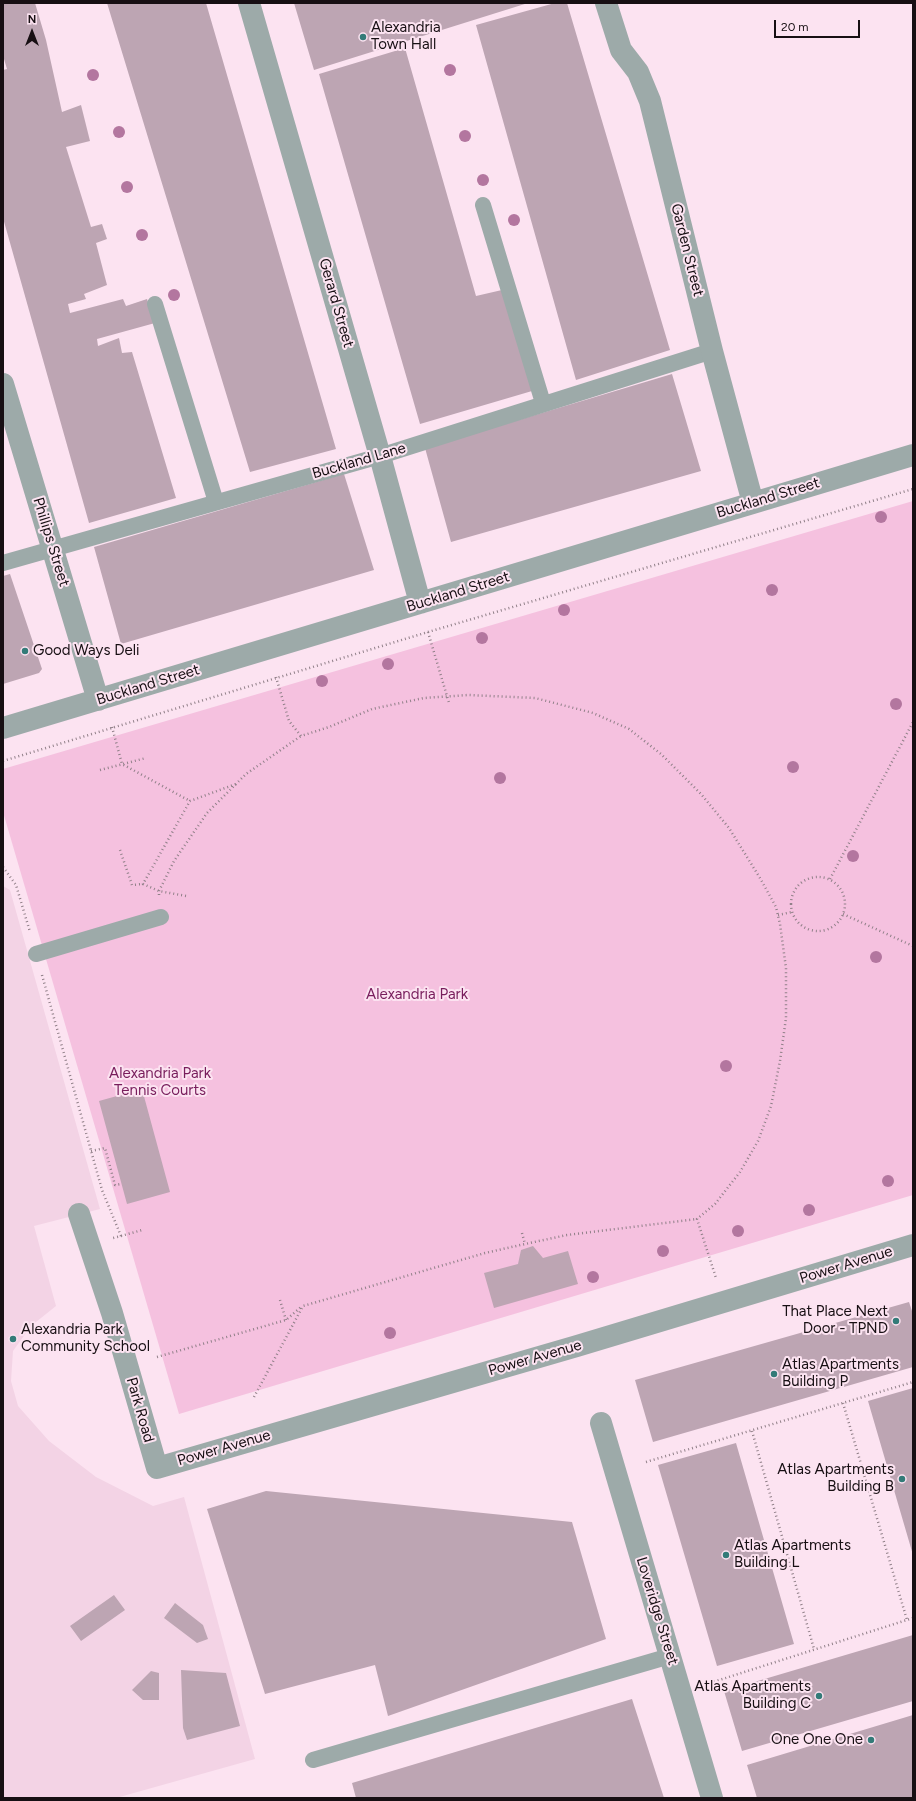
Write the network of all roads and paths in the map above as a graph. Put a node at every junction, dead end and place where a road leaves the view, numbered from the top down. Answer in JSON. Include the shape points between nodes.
{"nodes":[{"id":1,"x":249,"y":3,"type":"edge"},
{"id":2,"x":606,"y":3,"type":"edge"},
{"id":3,"x":483,"y":205,"type":"dead end"},
{"id":4,"x":155,"y":304,"type":"dead end"},
{"id":5,"x":712,"y":351,"type":"junction"},
{"id":6,"x":4,"y":388,"type":"edge"},
{"id":7,"x":544,"y":403,"type":"junction"},
{"id":8,"x":913,"y":455,"type":"edge"},
{"id":9,"x":380,"y":456,"type":"junction"},
{"id":10,"x":913,"y":489,"type":"edge"},
{"id":11,"x":216,"y":502,"type":"junction"},
{"id":12,"x":753,"y":503,"type":"junction"},
{"id":13,"x":52,"y":548,"type":"junction"},
{"id":14,"x":3,"y":563,"type":"edge"},
{"id":15,"x":420,"y":603,"type":"junction"},
{"id":16,"x":428,"y":632,"type":"junction"},
{"id":17,"x":276,"y":677,"type":"junction"},
{"id":18,"x":447,"y":697,"type":"junction"},
{"id":19,"x":98,"y":700,"type":"junction"},
{"id":20,"x":448,"y":703,"type":"dead end"},
{"id":21,"x":913,"y":722,"type":"edge"},
{"id":22,"x":112,"y":727,"type":"junction"},
{"id":23,"x":3,"y":728,"type":"edge"},
{"id":24,"x":301,"y":736,"type":"junction"},
{"id":25,"x":146,"y":758,"type":"dead end"},
{"id":26,"x":3,"y":760,"type":"edge"},
{"id":27,"x":122,"y":764,"type":"junction"},
{"id":28,"x":100,"y":770,"type":"dead end"},
{"id":29,"x":237,"y":783,"type":"junction"},
{"id":30,"x":190,"y":802,"type":"junction"},
{"id":31,"x":120,"y":850,"type":"dead end"},
{"id":32,"x":4,"y":868,"type":"edge"},
{"id":33,"x":830,"y":879,"type":"junction"},
{"id":34,"x":143,"y":884,"type":"junction"},
{"id":35,"x":159,"y":891,"type":"junction"},
{"id":36,"x":186,"y":896,"type":"dead end"},
{"id":37,"x":792,"y":912,"type":"junction"},
{"id":38,"x":843,"y":914,"type":"junction"},
{"id":39,"x":778,"y":915,"type":"junction"},
{"id":40,"x":161,"y":917,"type":"joint"},
{"id":41,"x":913,"y":946,"type":"edge"},
{"id":42,"x":36,"y":954,"type":"junction"},
{"id":43,"x":91,"y":1151,"type":"junction"},
{"id":44,"x":121,"y":1184,"type":"dead end"},
{"id":45,"x":79,"y":1214,"type":"dead end"},
{"id":46,"x":697,"y":1218,"type":"junction"},
{"id":47,"x":142,"y":1230,"type":"dead end"},
{"id":48,"x":522,"y":1233,"type":"dead end"},
{"id":49,"x":121,"y":1236,"type":"junction"},
{"id":50,"x":525,"y":1244,"type":"junction"},
{"id":51,"x":89,"y":1245,"type":"junction"},
{"id":52,"x":913,"y":1245,"type":"edge"},
{"id":53,"x":280,"y":1300,"type":"dead end"},
{"id":54,"x":724,"y":1301,"type":"junction"},
{"id":55,"x":303,"y":1306,"type":"junction"},
{"id":56,"x":286,"y":1320,"type":"junction"},
{"id":57,"x":156,"y":1357,"type":"dead end"},
{"id":58,"x":913,"y":1382,"type":"edge"},
{"id":59,"x":254,"y":1397,"type":"dead end"},
{"id":60,"x":843,"y":1403,"type":"junction"},
{"id":61,"x":601,"y":1424,"type":"dead end"},
{"id":62,"x":752,"y":1431,"type":"junction"},
{"id":63,"x":646,"y":1462,"type":"dead end"},
{"id":64,"x":156,"y":1468,"type":"joint"},
{"id":65,"x":913,"y":1618,"type":"edge"},
{"id":66,"x":907,"y":1620,"type":"junction"},
{"id":67,"x":814,"y":1649,"type":"junction"},
{"id":68,"x":670,"y":1656,"type":"junction"},
{"id":69,"x":710,"y":1684,"type":"dead end"},
{"id":70,"x":313,"y":1760,"type":"dead end"},
{"id":71,"x":712,"y":1798,"type":"edge"}],
"edges":[{"from":1,"to":9,"type":"street","name":"Gerard Street"},
{"from":2,"to":5,"type":"street","name":"Garden Street","via":[[621,50],[638,72],[650,101]]},
{"from":3,"to":7,"type":"lane"},
{"from":4,"to":11,"type":"lane"},
{"from":5,"to":7,"type":"lane","name":"Buckland Lane"},
{"from":5,"to":12,"type":"street","name":"Garden Street"},
{"from":6,"to":13,"type":"street","name":"Phillips Street"},
{"from":7,"to":9,"type":"lane","name":"Buckland Lane"},
{"from":8,"to":12,"type":"street","name":"Buckland Street"},
{"from":9,"to":11,"type":"lane","name":"Buckland Lane"},
{"from":9,"to":15,"type":"street","name":"Gerard Street"},
{"from":10,"to":16,"type":"path"},
{"from":11,"to":13,"type":"lane","name":"Buckland Lane"},
{"from":12,"to":15,"type":"street","name":"Buckland Street"},
{"from":13,"to":14,"type":"lane","name":"Buckland Lane"},
{"from":13,"to":19,"type":"street","name":"Phillips Street"},
{"from":15,"to":19,"type":"street","name":"Buckland Street"},
{"from":16,"to":17,"type":"path"},
{"from":16,"to":18,"type":"path"},
{"from":17,"to":22,"type":"path"},
{"from":17,"to":24,"type":"path","via":[[289,721]]},
{"from":18,"to":20,"type":"path"},
{"from":18,"to":24,"type":"path","via":[[424,698],[372,709]]},
{"from":18,"to":39,"type":"path","via":[[468,695],[535,698],[593,713],[628,729],[671,764],[729,828],[760,878]]},
{"from":19,"to":23,"type":"street","name":"Buckland Street"},
{"from":21,"to":33,"type":"path"},
{"from":22,"to":26,"type":"path"},
{"from":22,"to":27,"type":"path"},
{"from":24,"to":29,"type":"path"},
{"from":25,"to":27,"type":"path"},
{"from":27,"to":28,"type":"path"},
{"from":27,"to":30,"type":"path"},
{"from":29,"to":30,"type":"path"},
{"from":29,"to":35,"type":"path","via":[[207,813],[174,861]]},
{"from":30,"to":34,"type":"path"},
{"from":31,"to":34,"type":"path","via":[[132,885]]},
{"from":32,"to":42,"type":"path","via":[[16,885]]},
{"from":33,"to":37,"type":"path","via":[[812,878],[800,884],[793,894]]},
{"from":33,"to":38,"type":"path","via":[[841,890],[844,898]]},
{"from":34,"to":35,"type":"path"},
{"from":35,"to":36,"type":"path"},
{"from":35,"to":40,"type":"path"},
{"from":37,"to":38,"type":"path","via":[[801,925],[817,931],[833,927]]},
{"from":37,"to":39,"type":"path"},
{"from":38,"to":41,"type":"path"},
{"from":39,"to":46,"type":"path","via":[[786,968],[786,1018],[771,1106],[758,1141],[740,1172],[715,1204]]},
{"from":40,"to":42,"type":"lane"},
{"from":42,"to":43,"type":"path"},
{"from":43,"to":44,"type":"path","via":[[105,1148],[115,1185]]},
{"from":43,"to":49,"type":"path","via":[[102,1190]]},
{"from":45,"to":51,"type":"street","name":"Park Road"},
{"from":46,"to":50,"type":"path","via":[[567,1235]]},
{"from":46,"to":54,"type":"path"},
{"from":47,"to":49,"type":"path"},
{"from":48,"to":50,"type":"path"},
{"from":49,"to":51,"type":"path"},
{"from":50,"to":55,"type":"path","via":[[485,1253]]},
{"from":51,"to":64,"type":"street","name":"Park Road","via":[[112,1313]]},
{"from":52,"to":54,"type":"street","name":"Power Avenue"},
{"from":53,"to":56,"type":"path"},
{"from":54,"to":64,"type":"street","name":"Power Avenue"},
{"from":55,"to":56,"type":"path"},
{"from":55,"to":59,"type":"path"},
{"from":56,"to":57,"type":"path"},
{"from":58,"to":60,"type":"path"},
{"from":60,"to":62,"type":"path"},
{"from":60,"to":66,"type":"path"},
{"from":61,"to":68,"type":"street","name":"Loveridge Street"},
{"from":62,"to":63,"type":"path"},
{"from":62,"to":67,"type":"path"},
{"from":65,"to":66,"type":"path"},
{"from":66,"to":67,"type":"path"},
{"from":67,"to":69,"type":"path"},
{"from":68,"to":70,"type":"lane"},
{"from":68,"to":71,"type":"street","name":"Loveridge Street"}]}
